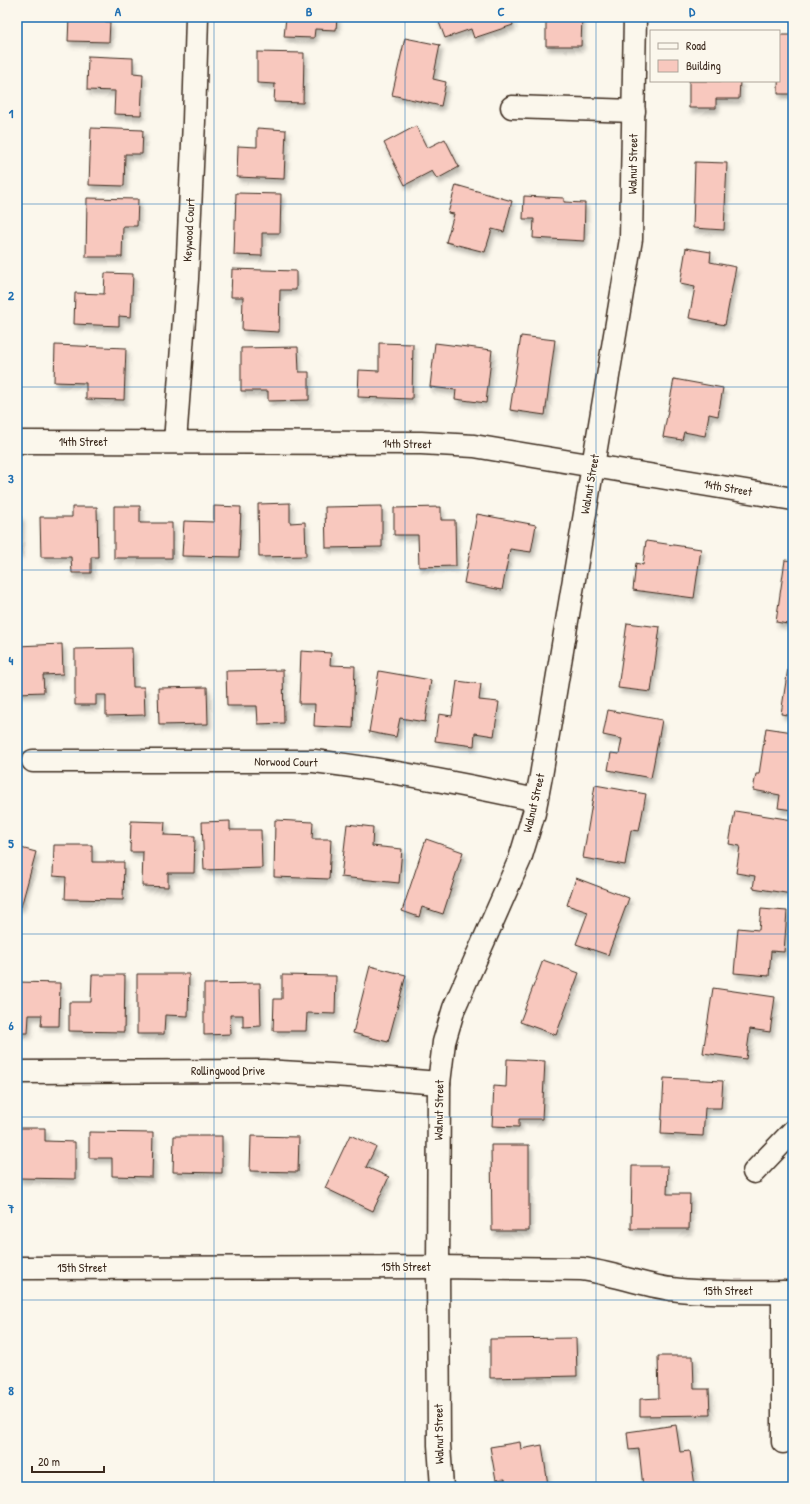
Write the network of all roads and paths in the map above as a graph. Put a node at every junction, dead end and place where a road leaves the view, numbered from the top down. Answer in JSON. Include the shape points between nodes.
{"nodes":[{"id":1,"x":197,"y":17,"type":"edge"},
{"id":2,"x":635,"y":17,"type":"edge"},
{"id":3,"x":512,"y":107,"type":"dead end"},
{"id":4,"x":634,"y":110,"type":"junction"},
{"id":5,"x":17,"y":442,"type":"edge"},
{"id":6,"x":175,"y":442,"type":"junction"},
{"id":7,"x":594,"y":465,"type":"junction"},
{"id":8,"x":793,"y":499,"type":"edge"},
{"id":9,"x":33,"y":761,"type":"dead end"},
{"id":10,"x":536,"y":800,"type":"junction"},
{"id":11,"x":17,"y":1072,"type":"edge"},
{"id":12,"x":439,"y":1083,"type":"junction"},
{"id":13,"x":793,"y":1131,"type":"edge"},
{"id":14,"x":754,"y":1172,"type":"dead end"},
{"id":15,"x":438,"y":1267,"type":"junction"},
{"id":16,"x":17,"y":1268,"type":"edge"},
{"id":17,"x":788,"y":1292,"type":"edge"},
{"id":18,"x":783,"y":1442,"type":"dead end"},
{"id":19,"x":442,"y":1487,"type":"edge"}],
"edges":[{"from":1,"to":6,"type":"street","name":"Keywood Court","via":[[187,279]]},
{"from":2,"to":4,"type":"street","name":"Walnut Street"},
{"from":3,"to":4,"type":"street"},
{"from":4,"to":7,"type":"street","name":"Walnut Street","via":[[631,239]]},
{"from":5,"to":6,"type":"street","name":"14th Street"},
{"from":6,"to":7,"type":"street","name":"14th Street","via":[[421,443],[474,446]]},
{"from":7,"to":8,"type":"street","name":"14th Street"},
{"from":7,"to":10,"type":"street","name":"Walnut Street"},
{"from":9,"to":10,"type":"street","name":"Norwood Court","via":[[314,761]]},
{"from":10,"to":12,"type":"street","name":"Walnut Street","via":[[520,859],[454,1008],[444,1042]]},
{"from":11,"to":12,"type":"street","name":"Rollingwood Drive","via":[[264,1071]]},
{"from":12,"to":15,"type":"street","name":"Walnut Street"},
{"from":13,"to":14,"type":"street"},
{"from":15,"to":16,"type":"street","name":"15th Street"},
{"from":15,"to":17,"type":"street","name":"15th Street","via":[[582,1269],[671,1289]]},
{"from":15,"to":19,"type":"street","name":"Walnut Street","via":[[439,1445]]},
{"from":17,"to":18,"type":"street"}]}
